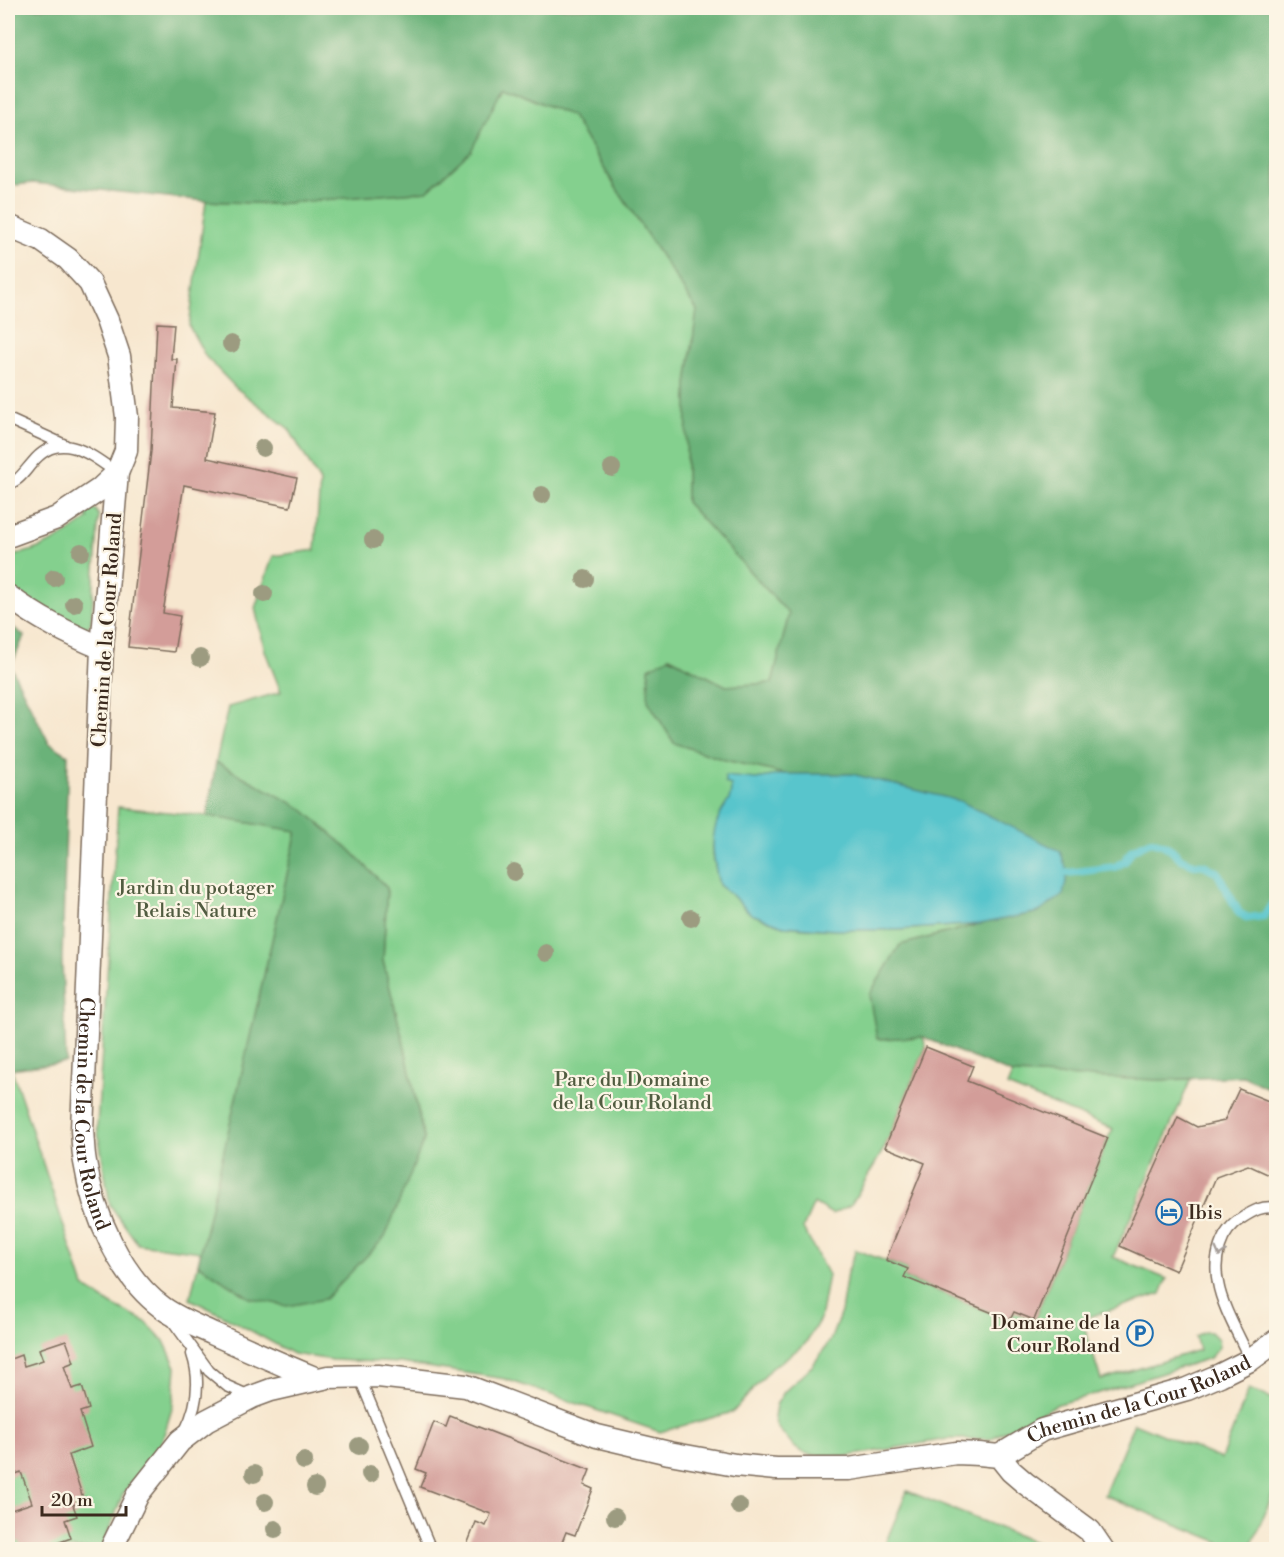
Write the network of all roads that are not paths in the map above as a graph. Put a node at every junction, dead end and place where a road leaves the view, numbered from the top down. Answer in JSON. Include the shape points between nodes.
{"nodes":[{"id":1,"x":8,"y":226,"type":"edge"},
{"id":2,"x":8,"y":419,"type":"edge"},
{"id":3,"x":65,"y":445,"type":"junction"},
{"id":4,"x":117,"y":473,"type":"junction"},
{"id":5,"x":8,"y":484,"type":"edge"},
{"id":6,"x":8,"y":536,"type":"edge"},
{"id":7,"x":8,"y":596,"type":"edge"},
{"id":8,"x":102,"y":648,"type":"junction"},
{"id":9,"x":1276,"y":1208,"type":"edge"},
{"id":10,"x":164,"y":1309,"type":"junction"},
{"id":11,"x":1276,"y":1341,"type":"edge"},
{"id":12,"x":188,"y":1342,"type":"junction"},
{"id":13,"x":1250,"y":1360,"type":"junction"},
{"id":14,"x":359,"y":1376,"type":"junction"},
{"id":15,"x":316,"y":1379,"type":"junction"},
{"id":16,"x":252,"y":1397,"type":"junction"},
{"id":17,"x":180,"y":1441,"type":"junction"},
{"id":18,"x":999,"y":1456,"type":"junction"},
{"id":19,"x":112,"y":1550,"type":"edge"},
{"id":20,"x":431,"y":1550,"type":"edge"},
{"id":21,"x":1103,"y":1550,"type":"edge"}],
"edges":[{"from":1,"to":4,"type":"street","name":"Chemin de la Cour Roland","via":[[41,240],[68,259],[90,283],[107,320],[119,356],[128,417],[126,451]]},
{"from":2,"to":3,"type":"lane"},
{"from":3,"to":4,"type":"lane","via":[[95,457]]},
{"from":3,"to":5,"type":"lane","via":[[40,453],[23,474]]},
{"from":4,"to":6,"type":"street","via":[[57,518]]},
{"from":4,"to":8,"type":"street","name":"Chemin de la Cour Roland"},
{"from":7,"to":8,"type":"street","via":[[30,613]]},
{"from":8,"to":10,"type":"street","name":"Chemin de la Cour Roland","via":[[82,1130],[85,1162],[93,1197],[124,1268]]},
{"from":9,"to":13,"type":"lane","one_way":true,"via":[[1257,1209],[1234,1223],[1217,1252],[1218,1283],[1225,1306]]},
{"from":10,"to":12,"type":"lane"},
{"from":10,"to":15,"type":"street","name":"Chemin de la Cour Roland"},
{"from":11,"to":13,"type":"street","name":"Chemin de la Cour Roland"},
{"from":12,"to":16,"type":"lane","via":[[209,1371],[227,1386]]},
{"from":12,"to":17,"type":"lane","via":[[198,1390]]},
{"from":13,"to":18,"type":"street","name":"Chemin de la Cour Roland","via":[[1187,1389],[1042,1430]]},
{"from":14,"to":15,"type":"street"},
{"from":14,"to":18,"type":"street","via":[[466,1386],[597,1436],[735,1465],[849,1469],[956,1454]]},
{"from":14,"to":20,"type":"lane"},
{"from":15,"to":16,"type":"street"},
{"from":16,"to":17,"type":"street","via":[[206,1420]]},
{"from":17,"to":19,"type":"street","via":[[138,1494]]},
{"from":18,"to":21,"type":"street","via":[[1025,1483],[1090,1531]]}]}
